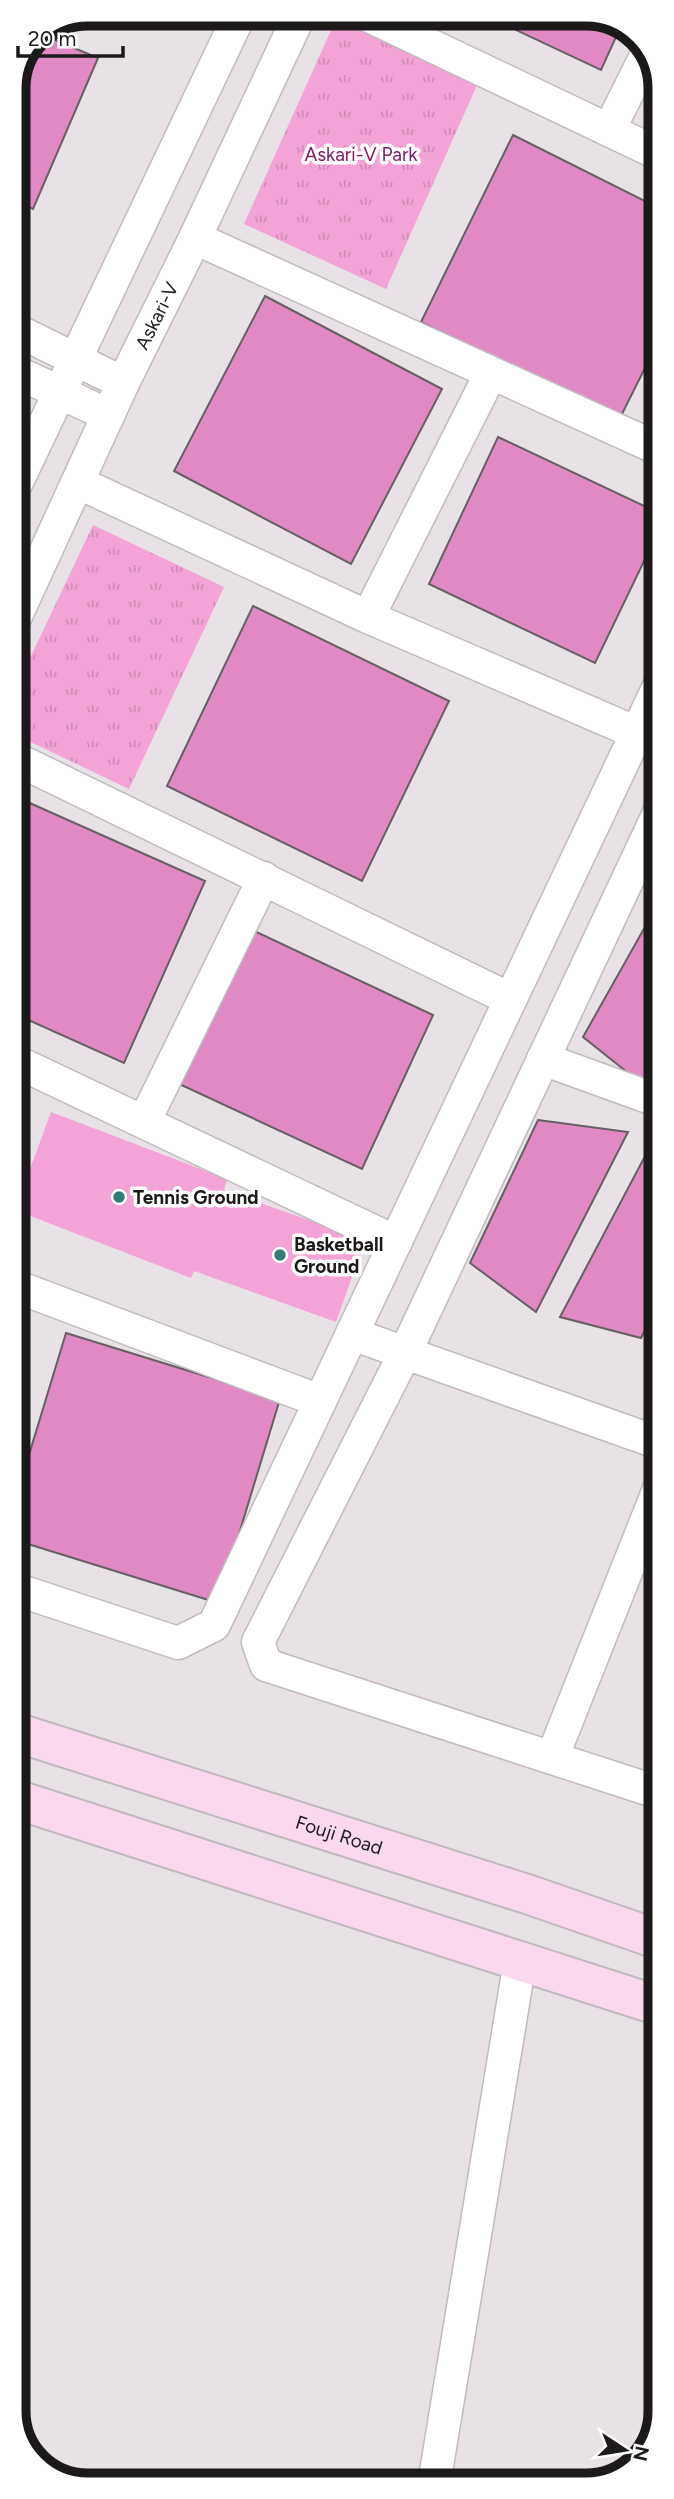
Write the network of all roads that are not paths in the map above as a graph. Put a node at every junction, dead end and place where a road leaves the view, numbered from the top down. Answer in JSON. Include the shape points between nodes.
{"nodes":[{"id":1,"x":234,"y":26,"type":"edge"},
{"id":2,"x":294,"y":26,"type":"edge"},
{"id":3,"x":390,"y":26,"type":"edge"},
{"id":4,"x":642,"y":64,"type":"edge"},
{"id":5,"x":609,"y":130,"type":"junction"},
{"id":6,"x":648,"y":149,"type":"edge"},
{"id":7,"x":195,"y":238,"type":"junction"},
{"id":8,"x":26,"y":335,"type":"edge"},
{"id":9,"x":75,"y":361,"type":"junction"},
{"id":10,"x":491,"y":373,"type":"junction"},
{"id":11,"x":26,"y":378,"type":"edge"},
{"id":12,"x":123,"y":383,"type":"junction"},
{"id":13,"x":60,"y":394,"type":"junction"},
{"id":14,"x":108,"y":415,"type":"junction"},
{"id":15,"x":648,"y":444,"type":"edge"},
{"id":16,"x":26,"y":463,"type":"edge"},
{"id":17,"x":79,"y":483,"type":"junction"},
{"id":18,"x":26,"y":595,"type":"edge"},
{"id":19,"x":368,"y":617,"type":"junction"},
{"id":20,"x":648,"y":710,"type":"edge"},
{"id":21,"x":637,"y":733,"type":"junction"},
{"id":22,"x":26,"y":763,"type":"edge"},
{"id":23,"x":648,"y":836,"type":"edge"},
{"id":24,"x":264,"y":878,"type":"junction"},
{"id":25,"x":510,"y":999,"type":"junction"},
{"id":26,"x":543,"y":1059,"type":"junction"},
{"id":27,"x":26,"y":1066,"type":"edge"},
{"id":28,"x":648,"y":1097,"type":"edge"},
{"id":29,"x":144,"y":1122,"type":"junction"},
{"id":30,"x":396,"y":1242,"type":"junction"},
{"id":31,"x":26,"y":1290,"type":"edge"},
{"id":32,"x":352,"y":1334,"type":"junction"},
{"id":33,"x":405,"y":1353,"type":"junction"},
{"id":34,"x":320,"y":1401,"type":"junction"},
{"id":35,"x":648,"y":1439,"type":"edge"},
{"id":36,"x":648,"y":1517,"type":"edge"},
{"id":37,"x":26,"y":1593,"type":"edge"},
{"id":38,"x":26,"y":1735,"type":"edge"},
{"id":39,"x":552,"y":1758,"type":"junction"},
{"id":40,"x":648,"y":1790,"type":"edge"},
{"id":41,"x":26,"y":1803,"type":"edge"},
{"id":42,"x":648,"y":1936,"type":"edge"},
{"id":43,"x":520,"y":1961,"type":"junction"},
{"id":44,"x":648,"y":2002,"type":"edge"},
{"id":45,"x":436,"y":2473,"type":"edge"}],
"edges":[{"from":1,"to":9,"type":"street"},
{"from":2,"to":7,"type":"street","name":"Askari-V"},
{"from":3,"to":5,"type":"street"},
{"from":4,"to":5,"type":"street"},
{"from":5,"to":6,"type":"street"},
{"from":7,"to":10,"type":"street"},
{"from":7,"to":12,"type":"street","name":"Askari-V"},
{"from":8,"to":9,"type":"street"},
{"from":9,"to":12,"type":"street"},
{"from":9,"to":13,"type":"street"},
{"from":10,"to":15,"type":"street"},
{"from":10,"to":19,"type":"street"},
{"from":11,"to":13,"type":"street"},
{"from":12,"to":14,"type":"street","name":"Askari-V"},
{"from":13,"to":14,"type":"street"},
{"from":13,"to":16,"type":"street"},
{"from":14,"to":17,"type":"street","name":"Askari-V"},
{"from":17,"to":18,"type":"street","name":"Askari-V"},
{"from":17,"to":19,"type":"street"},
{"from":19,"to":21,"type":"street"},
{"from":20,"to":21,"type":"street"},
{"from":21,"to":25,"type":"street"},
{"from":22,"to":24,"type":"street"},
{"from":23,"to":26,"type":"street"},
{"from":24,"to":25,"type":"street"},
{"from":24,"to":29,"type":"street"},
{"from":25,"to":30,"type":"street"},
{"from":26,"to":28,"type":"street"},
{"from":26,"to":33,"type":"street"},
{"from":27,"to":29,"type":"street"},
{"from":29,"to":30,"type":"street"},
{"from":30,"to":32,"type":"street"},
{"from":31,"to":34,"type":"street"},
{"from":32,"to":33,"type":"street"},
{"from":32,"to":34,"type":"street"},
{"from":33,"to":35,"type":"street"},
{"from":33,"to":39,"type":"street","via":[[258,1642],[266,1665]]},
{"from":34,"to":37,"type":"street","via":[[214,1625],[178,1643]]},
{"from":36,"to":39,"type":"street"},
{"from":38,"to":42,"type":"main road","name":"Fouji Road"},
{"from":39,"to":40,"type":"street"},
{"from":41,"to":43,"type":"main road"},
{"from":43,"to":44,"type":"main road"},
{"from":43,"to":45,"type":"street"}]}
